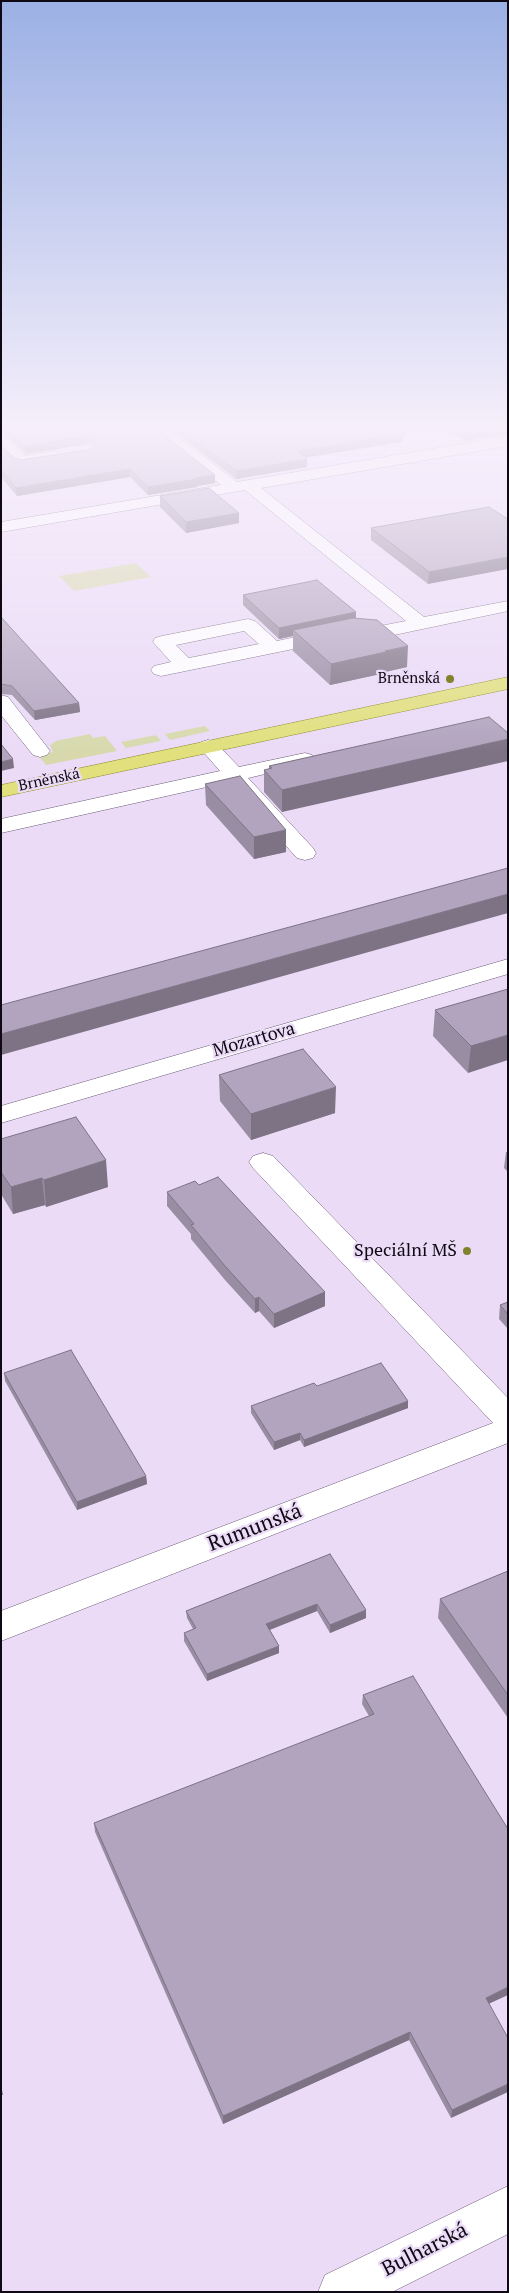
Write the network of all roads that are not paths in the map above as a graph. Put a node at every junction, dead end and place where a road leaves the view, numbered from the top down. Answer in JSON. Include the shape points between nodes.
{"nodes":[{"id":1,"x":309,"y":538,"type":"edge"},
{"id":2,"x":508,"y":606,"type":"edge"},
{"id":3,"x":421,"y":624,"type":"junction"},
{"id":4,"x":273,"y":647,"type":"junction"},
{"id":5,"x":185,"y":665,"type":"junction"},
{"id":6,"x":161,"y":670,"type":"dead end"},
{"id":7,"x":508,"y":683,"type":"edge"},
{"id":8,"x":1,"y":701,"type":"edge"},
{"id":9,"x":208,"y":746,"type":"junction"},
{"id":10,"x":40,"y":751,"type":"dead end"},
{"id":11,"x":328,"y":754,"type":"edge"},
{"id":12,"x":234,"y":775,"type":"junction"},
{"id":13,"x":1,"y":791,"type":"edge"},
{"id":14,"x":1,"y":826,"type":"edge"},
{"id":15,"x":305,"y":853,"type":"dead end"},
{"id":16,"x":508,"y":966,"type":"edge"},
{"id":17,"x":1,"y":1115,"type":"edge"},
{"id":18,"x":263,"y":1162,"type":"dead end"},
{"id":19,"x":508,"y":1418,"type":"edge"},
{"id":20,"x":508,"y":1430,"type":"edge"},
{"id":21,"x":1,"y":1626,"type":"edge"},
{"id":22,"x":508,"y":2209,"type":"edge"},
{"id":23,"x":342,"y":2292,"type":"edge"}],
"edges":[{"from":1,"to":3,"type":"street"},
{"from":2,"to":3,"type":"street"},
{"from":3,"to":4,"type":"street","via":[[375,633],[352,631]]},
{"from":4,"to":5,"type":"street"},
{"from":4,"to":5,"type":"street","via":[[248,625],[162,642]]},
{"from":5,"to":6,"type":"street"},
{"from":7,"to":9,"type":"main road","name":"Brněnská"},
{"from":8,"to":10,"type":"street"},
{"from":9,"to":12,"type":"street"},
{"from":9,"to":13,"type":"main road","name":"Brněnská"},
{"from":11,"to":12,"type":"street"},
{"from":12,"to":14,"type":"street"},
{"from":12,"to":15,"type":"street"},
{"from":16,"to":17,"type":"street","name":"Mozartova"},
{"from":18,"to":19,"type":"street"},
{"from":20,"to":21,"type":"street","name":"Rumunská"},
{"from":22,"to":23,"type":"street","name":"Bulharská"}]}
